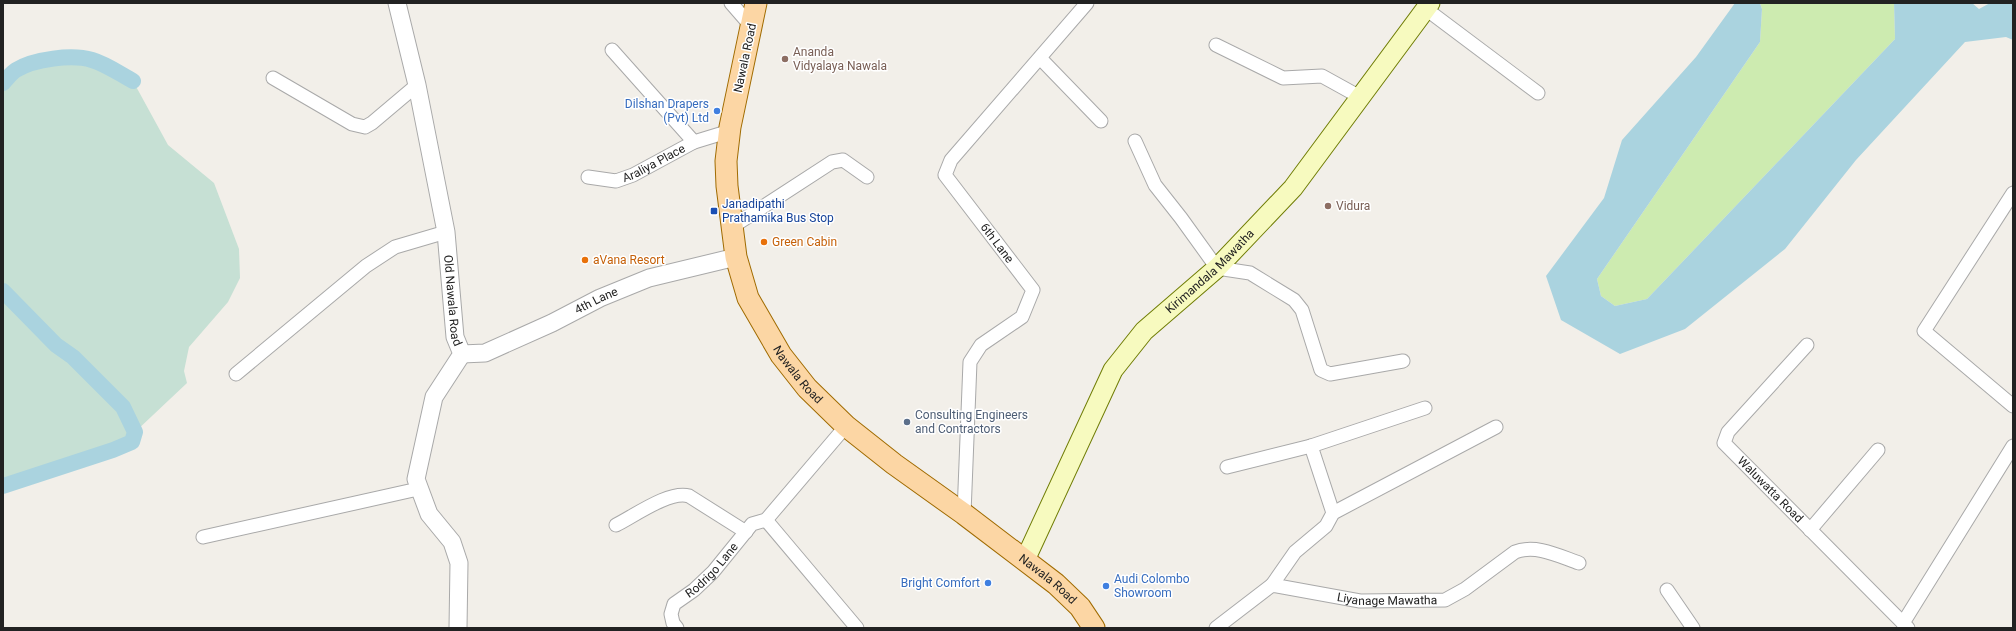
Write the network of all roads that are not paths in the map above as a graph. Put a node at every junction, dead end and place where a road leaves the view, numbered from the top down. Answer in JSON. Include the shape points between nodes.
{"nodes":[{"id":1,"x":396,"y":3,"type":"edge"},
{"id":2,"x":731,"y":3,"type":"edge"},
{"id":3,"x":756,"y":3,"type":"edge"},
{"id":4,"x":1087,"y":3,"type":"edge"},
{"id":5,"x":1428,"y":6,"type":"edge"},
{"id":6,"x":751,"y":26,"type":"junction"},
{"id":7,"x":1216,"y":45,"type":"dead end"},
{"id":8,"x":612,"y":50,"type":"dead end"},
{"id":9,"x":1040,"y":58,"type":"junction"},
{"id":10,"x":273,"y":78,"type":"dead end"},
{"id":11,"x":416,"y":85,"type":"junction"},
{"id":12,"x":1538,"y":92,"type":"dead end"},
{"id":13,"x":1360,"y":97,"type":"junction"},
{"id":14,"x":1101,"y":121,"type":"dead end"},
{"id":15,"x":730,"y":131,"type":"junction"},
{"id":16,"x":1135,"y":141,"type":"dead end"},
{"id":17,"x":694,"y":142,"type":"junction"},
{"id":18,"x":588,"y":177,"type":"dead end"},
{"id":19,"x":867,"y":177,"type":"dead end"},
{"id":20,"x":2013,"y":193,"type":"edge"},
{"id":21,"x":732,"y":227,"type":"junction"},
{"id":22,"x":446,"y":232,"type":"junction"},
{"id":23,"x":736,"y":257,"type":"junction"},
{"id":24,"x":1217,"y":268,"type":"junction"},
{"id":25,"x":1807,"y":344,"type":"dead end"},
{"id":26,"x":462,"y":354,"type":"junction"},
{"id":27,"x":1403,"y":361,"type":"dead end"},
{"id":28,"x":236,"y":374,"type":"dead end"},
{"id":29,"x":2013,"y":406,"type":"edge"},
{"id":30,"x":1425,"y":408,"type":"dead end"},
{"id":31,"x":846,"y":426,"type":"junction"},
{"id":32,"x":1496,"y":427,"type":"dead end"},
{"id":33,"x":1311,"y":446,"type":"junction"},
{"id":34,"x":2013,"y":446,"type":"edge"},
{"id":35,"x":1878,"y":450,"type":"dead end"},
{"id":36,"x":1227,"y":466,"type":"dead end"},
{"id":37,"x":418,"y":489,"type":"junction"},
{"id":38,"x":964,"y":514,"type":"junction"},
{"id":39,"x":1332,"y":514,"type":"junction"},
{"id":40,"x":766,"y":520,"type":"junction"},
{"id":41,"x":616,"y":525,"type":"dead end"},
{"id":42,"x":1810,"y":530,"type":"junction"},
{"id":43,"x":746,"y":532,"type":"junction"},
{"id":44,"x":203,"y":537,"type":"dead end"},
{"id":45,"x":1025,"y":560,"type":"junction"},
{"id":46,"x":1579,"y":563,"type":"dead end"},
{"id":47,"x":1272,"y":585,"type":"junction"},
{"id":48,"x":1667,"y":590,"type":"dead end"},
{"id":49,"x":1906,"y":625,"type":"edge"},
{"id":50,"x":458,"y":628,"type":"edge"},
{"id":51,"x":677,"y":628,"type":"edge"},
{"id":52,"x":857,"y":628,"type":"edge"},
{"id":53,"x":1094,"y":628,"type":"edge"},
{"id":54,"x":1216,"y":628,"type":"edge"},
{"id":55,"x":1693,"y":628,"type":"edge"}],
"edges":[{"from":1,"to":11,"type":"street","name":"Old Nawala Road"},
{"from":2,"to":6,"type":"street"},
{"from":3,"to":6,"type":"main road","name":"Nawala Road"},
{"from":4,"to":9,"type":"street","name":"6th Lane"},
{"from":5,"to":12,"type":"street"},
{"from":5,"to":13,"type":"main road","name":"Kirimandala Mawatha"},
{"from":6,"to":15,"type":"main road","name":"Nawala Road"},
{"from":7,"to":13,"type":"street","via":[[1283,78],[1322,76]]},
{"from":8,"to":17,"type":"street"},
{"from":9,"to":14,"type":"street"},
{"from":9,"to":38,"type":"street","name":"6th Lane","via":[[951,160],[945,175],[1033,290],[1022,317],[981,346],[970,362]]},
{"from":10,"to":11,"type":"street","via":[[352,124],[365,127]]},
{"from":11,"to":22,"type":"street","name":"Old Nawala Road"},
{"from":13,"to":24,"type":"main road","name":"Kirimandala Mawatha","via":[[1293,188]]},
{"from":15,"to":17,"type":"street","name":"Araliya Place"},
{"from":15,"to":21,"type":"main road","name":"Nawala Road","via":[[726,161]]},
{"from":16,"to":24,"type":"street","via":[[1155,185]]},
{"from":17,"to":18,"type":"street","name":"Araliya Place","via":[[633,175],[616,181]]},
{"from":19,"to":21,"type":"street","via":[[843,160],[832,162]]},
{"from":20,"to":29,"type":"street","via":[[1924,331]]},
{"from":21,"to":23,"type":"main road","name":"Nawala Road"},
{"from":22,"to":26,"type":"street","name":"Old Nawala Road","via":[[455,337]]},
{"from":22,"to":28,"type":"street","via":[[395,247],[366,266]]},
{"from":23,"to":26,"type":"street","name":"4th Lane","via":[[649,278],[600,298],[485,353]]},
{"from":23,"to":31,"type":"main road","name":"Nawala Road","via":[[748,298],[781,356],[807,388]]},
{"from":24,"to":27,"type":"street","via":[[1250,273],[1294,300],[1302,310],[1321,370],[1330,374]]},
{"from":24,"to":45,"type":"main road","name":"Kirimandala Mawatha","via":[[1144,331],[1113,370]]},
{"from":25,"to":42,"type":"street","name":"Waluwatta Road","via":[[1728,432],[1724,443]]},
{"from":26,"to":37,"type":"street","name":"Old Nawala Road","via":[[434,397],[416,480]]},
{"from":30,"to":33,"type":"street"},
{"from":31,"to":38,"type":"main road","name":"Nawala Road"},
{"from":31,"to":40,"type":"street","name":"Rodrigo Lane"},
{"from":32,"to":39,"type":"street"},
{"from":33,"to":36,"type":"street"},
{"from":33,"to":39,"type":"street"},
{"from":34,"to":49,"type":"street"},
{"from":35,"to":42,"type":"street"},
{"from":37,"to":44,"type":"street"},
{"from":37,"to":50,"type":"street","name":"Old Nawala Road","via":[[430,514],[452,542],[459,563]]},
{"from":38,"to":45,"type":"main road","name":"Nawala Road"},
{"from":39,"to":47,"type":"street","via":[[1326,526],[1296,552]]},
{"from":40,"to":43,"type":"street","name":"Rodrigo Lane","via":[[752,524]]},
{"from":40,"to":52,"type":"street"},
{"from":41,"to":43,"type":"street","via":[[669,497],[682,494]]},
{"from":42,"to":49,"type":"street","name":"Waluwatta Road"},
{"from":43,"to":51,"type":"street","name":"Rodrigo Lane","via":[[713,572],[674,604],[671,614]]},
{"from":45,"to":53,"type":"main road","name":"Nawala Road","via":[[1061,588],[1080,607]]},
{"from":46,"to":47,"type":"street","name":"Liyanage Mawatha","via":[[1541,550],[1524,548],[1445,600],[1360,600]]},
{"from":47,"to":54,"type":"street"},
{"from":48,"to":55,"type":"street"}]}
